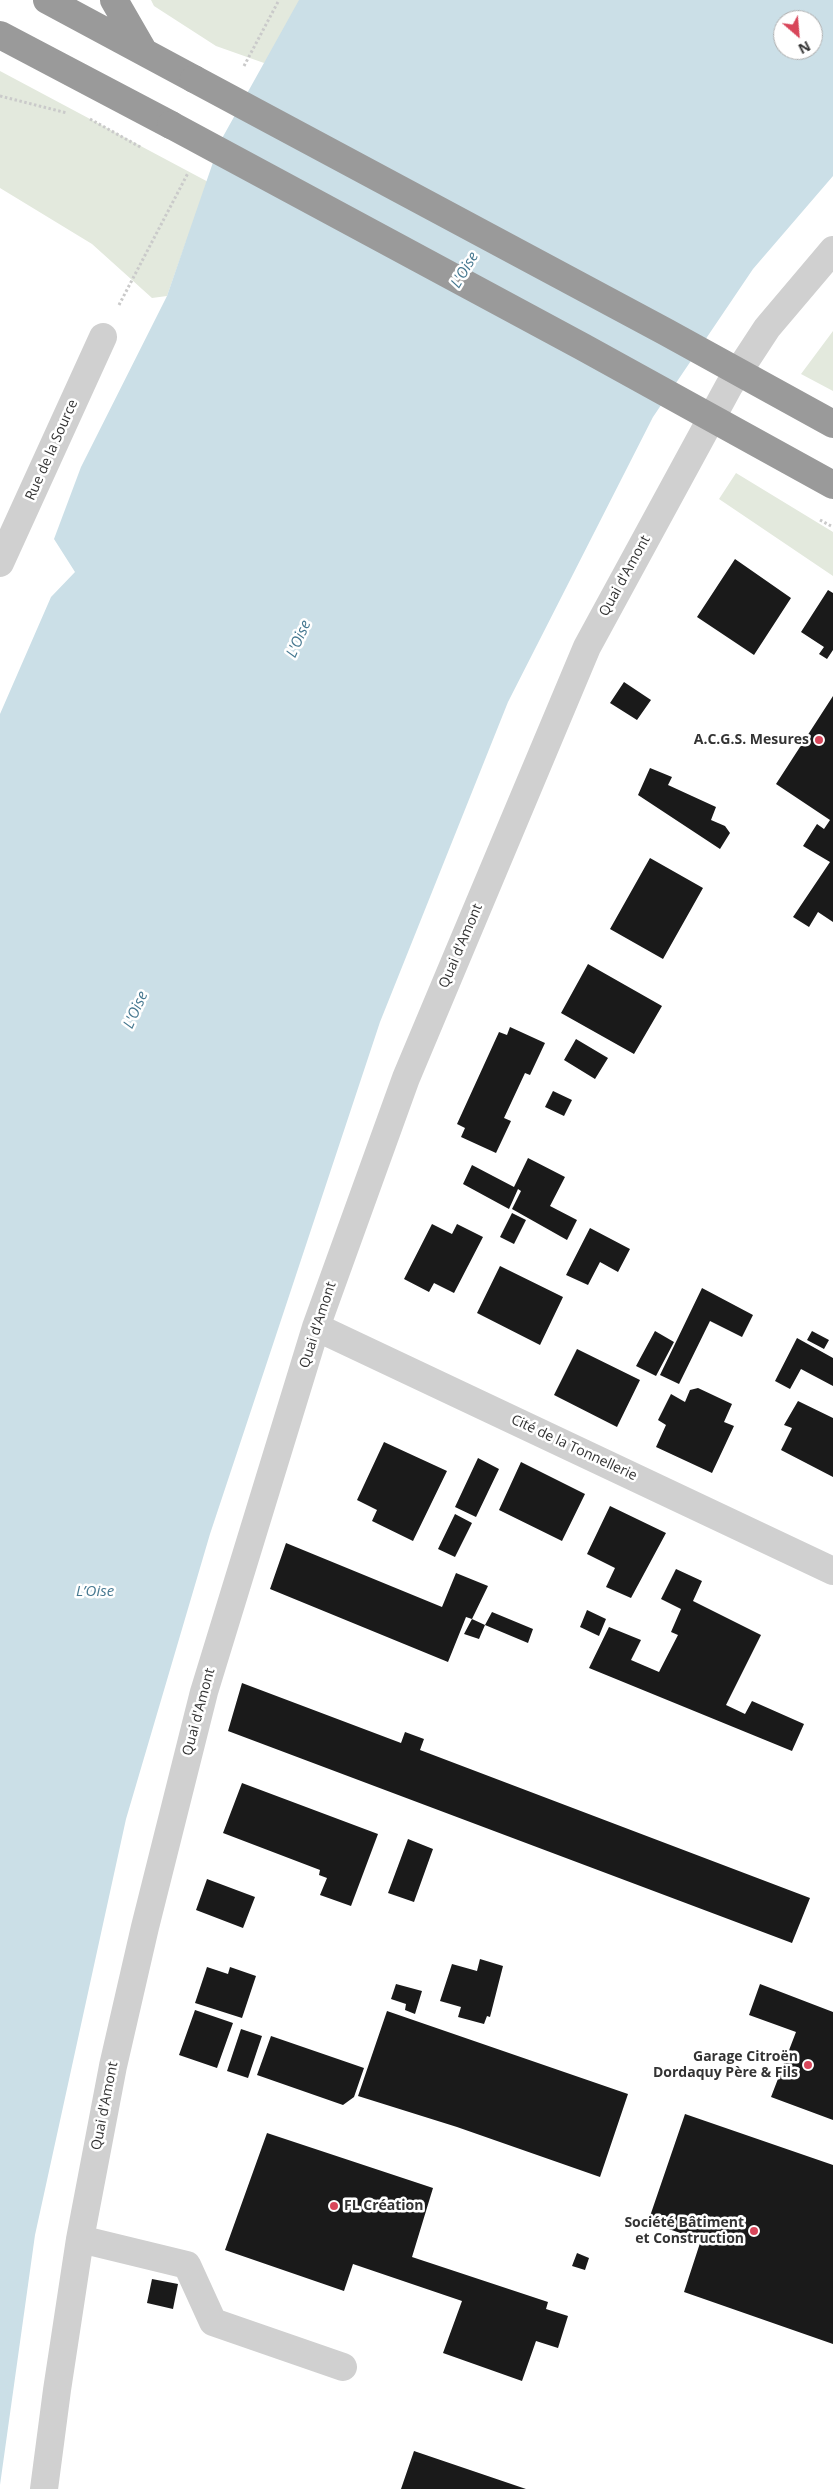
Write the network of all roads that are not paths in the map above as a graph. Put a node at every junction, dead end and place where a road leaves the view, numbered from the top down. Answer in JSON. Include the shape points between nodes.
{"nodes":[{"id":1,"x":47,"y":0,"type":"edge"},
{"id":2,"x":114,"y":0,"type":"edge"},
{"id":3,"x":0,"y":35,"type":"edge"},
{"id":4,"x":144,"y":52,"type":"junction"},
{"id":5,"x":833,"y":250,"type":"edge"},
{"id":6,"x":103,"y":337,"type":"dead end"},
{"id":7,"x":833,"y":424,"type":"edge"},
{"id":8,"x":833,"y":485,"type":"edge"},
{"id":9,"x":0,"y":563,"type":"edge"},
{"id":10,"x":316,"y":1327,"type":"junction"},
{"id":11,"x":833,"y":1570,"type":"edge"},
{"id":12,"x":80,"y":2239,"type":"junction"},
{"id":13,"x":343,"y":2367,"type":"dead end"},
{"id":14,"x":44,"y":2489,"type":"edge"}],
"edges":[{"from":1,"to":4,"type":"highway"},
{"from":2,"to":4,"type":"highway"},
{"from":3,"to":8,"type":"highway","bridge":true,"via":[[583,347]]},
{"from":4,"to":7,"type":"highway","bridge":true},
{"from":5,"to":10,"type":"street","name":"Quai d'Amont","via":[[767,328],[734,378],[587,647],[409,1070]]},
{"from":6,"to":9,"type":"street","name":"Rue de la Source"},
{"from":10,"to":11,"type":"street","name":"Cité de la Tonnellerie"},
{"from":10,"to":12,"type":"street","name":"Quai d'Amont","via":[[204,1692],[113,2066]]},
{"from":12,"to":13,"type":"street","via":[[187,2265],[213,2322]]},
{"from":12,"to":14,"type":"street","name":"Quai d'Amont"}]}
